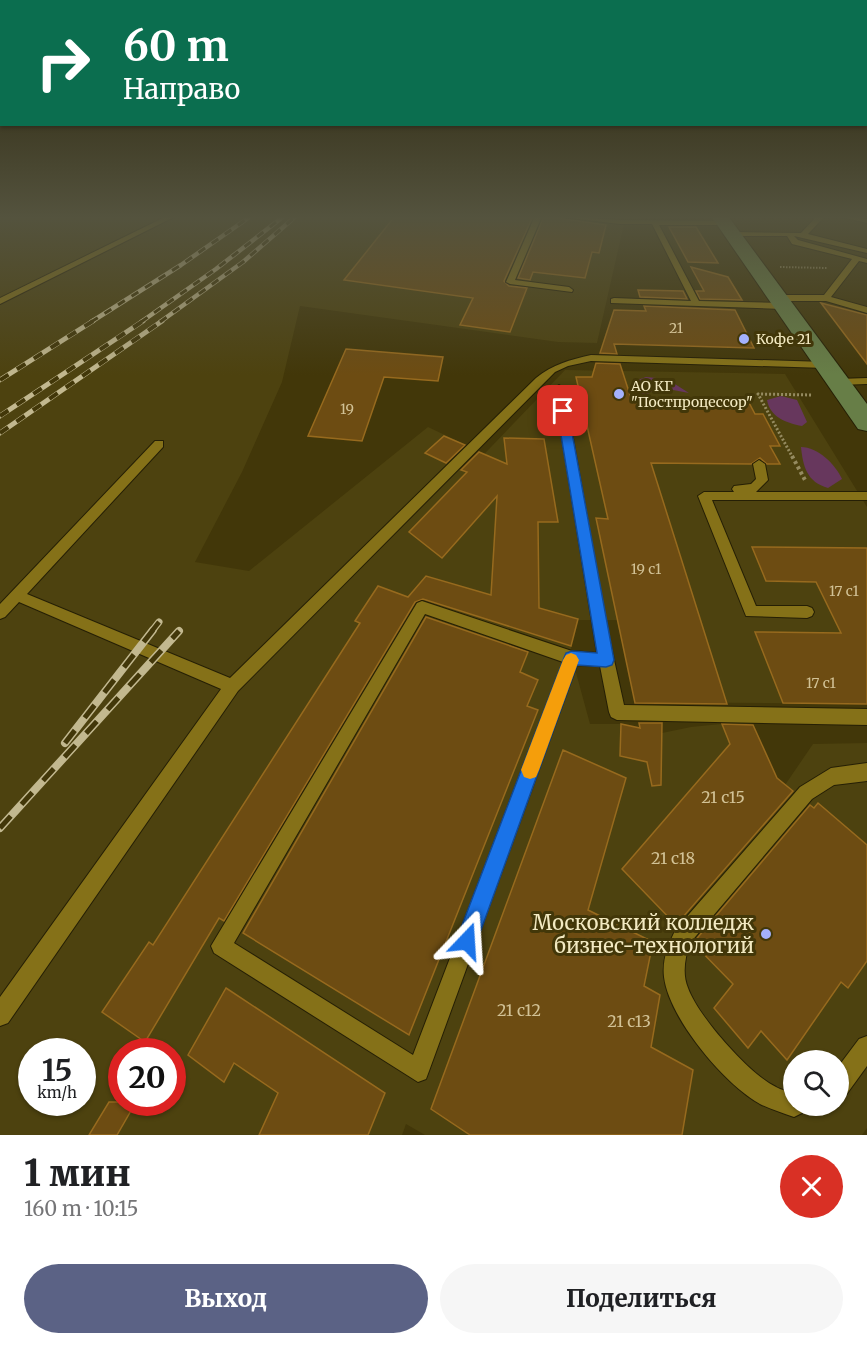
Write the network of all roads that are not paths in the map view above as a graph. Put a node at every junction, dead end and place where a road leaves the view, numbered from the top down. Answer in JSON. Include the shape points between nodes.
{"nodes":[{"id":1,"x":65,"y":269,"type":"edge"},
{"id":2,"x":516,"y":269,"type":"edge"},
{"id":3,"x":679,"y":269,"type":"edge"},
{"id":4,"x":758,"y":269,"type":"edge"},
{"id":5,"x":849,"y":269,"type":"edge"},
{"id":6,"x":569,"y":290,"type":"dead end"},
{"id":7,"x":826,"y":298,"type":"junction"},
{"id":8,"x":0,"y":301,"type":"edge"},
{"id":9,"x":614,"y":301,"type":"dead end"},
{"id":10,"x":781,"y":302,"type":"junction"},
{"id":11,"x":696,"y":303,"type":"junction"},
{"id":12,"x":867,"y":310,"type":"edge"},
{"id":13,"x":832,"y":373,"type":"junction"},
{"id":14,"x":867,"y":381,"type":"edge"},
{"id":15,"x":559,"y":388,"type":"dead end"},
{"id":16,"x":867,"y":423,"type":"edge"},
{"id":17,"x":159,"y":444,"type":"dead end"},
{"id":18,"x":759,"y":464,"type":"dead end"},
{"id":19,"x":740,"y":496,"type":"junction"},
{"id":20,"x":867,"y":496,"type":"edge"},
{"id":21,"x":18,"y":596,"type":"junction"},
{"id":22,"x":807,"y":612,"type":"dead end"},
{"id":23,"x":0,"y":613,"type":"edge"},
{"id":24,"x":572,"y":658,"type":"junction"},
{"id":25,"x":606,"y":660,"type":"junction"},
{"id":26,"x":232,"y":686,"type":"junction"},
{"id":27,"x":867,"y":717,"type":"edge"},
{"id":28,"x":867,"y":772,"type":"edge"},
{"id":29,"x":0,"y":1014,"type":"edge"},
{"id":30,"x":867,"y":1047,"type":"edge"},
{"id":31,"x":849,"y":1072,"type":"edge"},
{"id":32,"x":783,"y":1101,"type":"edge"}],
"edges":[{"from":1,"to":8,"type":"lane"},
{"from":2,"to":6,"type":"lane","via":[[510,282]]},
{"from":3,"to":11,"type":"lane"},
{"from":4,"to":10,"type":"main road"},
{"from":5,"to":7,"type":"lane"},
{"from":7,"to":10,"type":"lane"},
{"from":7,"to":12,"type":"lane"},
{"from":9,"to":11,"type":"lane"},
{"from":10,"to":11,"type":"lane"},
{"from":10,"to":13,"type":"main road"},
{"from":13,"to":14,"type":"lane"},
{"from":13,"to":16,"type":"main road"},
{"from":13,"to":26,"type":"lane","via":[[644,355],[591,358],[552,370]]},
{"from":15,"to":25,"type":"lane"},
{"from":17,"to":21,"type":"lane"},
{"from":18,"to":19,"type":"lane","via":[[762,480],[754,488],[737,490]]},
{"from":19,"to":20,"type":"lane"},
{"from":19,"to":22,"type":"lane","via":[[704,496],[751,612]]},
{"from":21,"to":23,"type":"lane"},
{"from":21,"to":26,"type":"lane"},
{"from":24,"to":24,"type":"lane","via":[[418,1071],[221,946],[422,608]]},
{"from":24,"to":25,"type":"lane"},
{"from":25,"to":27,"type":"lane","via":[[617,712]]},
{"from":26,"to":29,"type":"lane"},
{"from":28,"to":32,"type":"lane","via":[[831,777],[806,793],[683,936],[676,950],[678,993],[693,1018],[739,1074],[767,1095]]},
{"from":30,"to":31,"type":"lane"}]}
